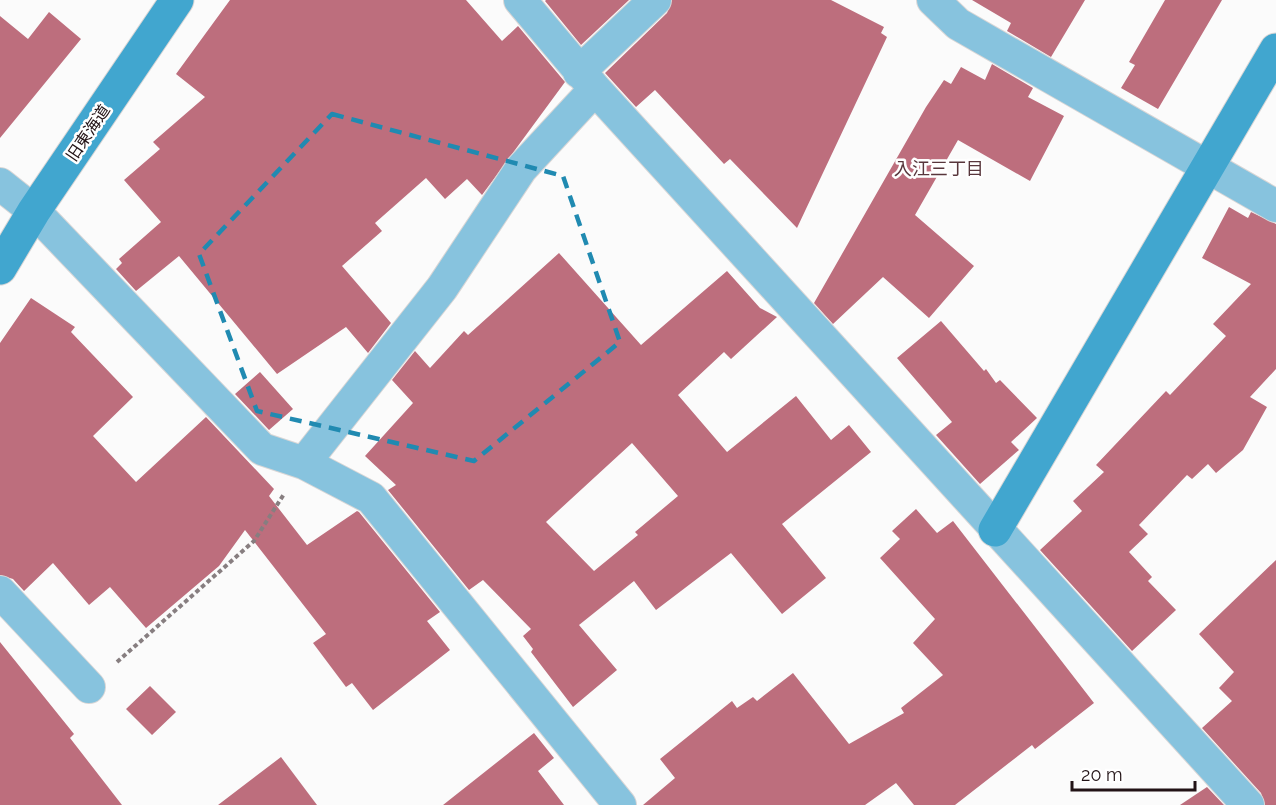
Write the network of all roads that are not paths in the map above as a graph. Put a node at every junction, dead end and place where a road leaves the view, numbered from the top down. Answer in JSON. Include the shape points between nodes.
{"nodes":[{"id":1,"x":177,"y":0,"type":"edge"},
{"id":2,"x":519,"y":0,"type":"edge"},
{"id":3,"x":655,"y":0,"type":"edge"},
{"id":4,"x":933,"y":0,"type":"edge"},
{"id":5,"x":1276,"y":50,"type":"edge"},
{"id":6,"x":587,"y":81,"type":"junction"},
{"id":7,"x":1208,"y":167,"type":"junction"},
{"id":8,"x":0,"y":184,"type":"edge"},
{"id":9,"x":1276,"y":206,"type":"edge"},
{"id":10,"x":34,"y":211,"type":"junction"},
{"id":11,"x":0,"y":268,"type":"edge"},
{"id":12,"x":304,"y":463,"type":"junction"},
{"id":13,"x":995,"y":531,"type":"junction"},
{"id":14,"x":0,"y":592,"type":"edge"},
{"id":15,"x":89,"y":687,"type":"road end"},
{"id":16,"x":620,"y":805,"type":"edge"},
{"id":17,"x":1248,"y":805,"type":"edge"}],
"edges":[{"from":1,"to":10,"type":"street","name":"旧東海道"},
{"from":2,"to":6,"type":"street"},
{"from":3,"to":6,"type":"street"},
{"from":4,"to":7,"type":"street","via":[[958,24]]},
{"from":5,"to":7,"type":"street"},
{"from":6,"to":12,"type":"street","via":[[521,169],[442,288]]},
{"from":6,"to":13,"type":"street"},
{"from":7,"to":9,"type":"street"},
{"from":7,"to":13,"type":"street"},
{"from":8,"to":10,"type":"street"},
{"from":10,"to":11,"type":"street","name":"旧東海道"},
{"from":10,"to":12,"type":"street","via":[[262,449]]},
{"from":12,"to":16,"type":"street","via":[[371,498]]},
{"from":13,"to":17,"type":"street"},
{"from":14,"to":15,"type":"street"}]}
